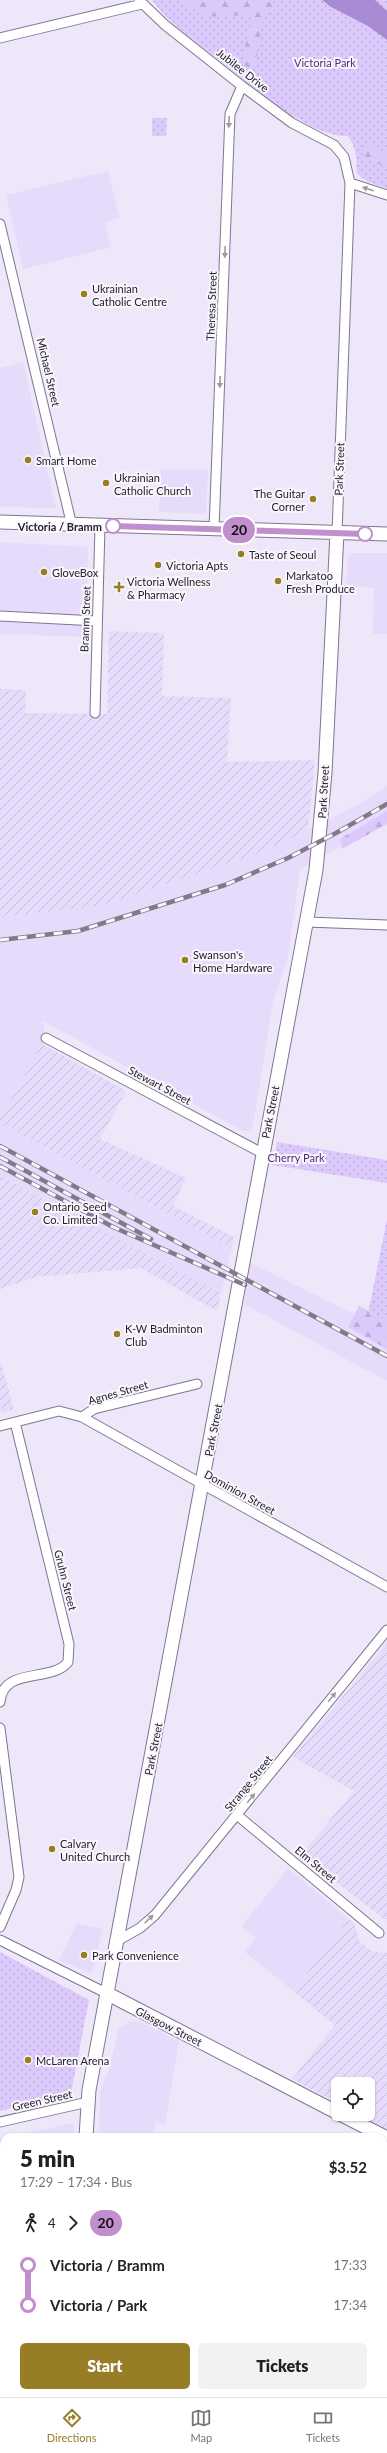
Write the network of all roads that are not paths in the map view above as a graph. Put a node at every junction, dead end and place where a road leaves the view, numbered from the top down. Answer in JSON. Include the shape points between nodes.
{"nodes":[{"id":1,"x":141,"y":2,"type":"edge"},
{"id":2,"x":0,"y":38,"type":"edge"},
{"id":3,"x":242,"y":86,"type":"junction"},
{"id":4,"x":338,"y":150,"type":"joint"},
{"id":5,"x":350,"y":183,"type":"junction"},
{"id":6,"x":387,"y":195,"type":"edge"},
{"id":7,"x":0,"y":224,"type":"edge"},
{"id":8,"x":0,"y":522,"type":"edge"},
{"id":9,"x":72,"y":526,"type":"junction"},
{"id":10,"x":100,"y":526,"type":"junction"},
{"id":11,"x":214,"y":529,"type":"junction"},
{"id":12,"x":337,"y":533,"type":"junction"},
{"id":13,"x":387,"y":534,"type":"edge"},
{"id":14,"x":0,"y":616,"type":"edge"},
{"id":15,"x":97,"y":621,"type":"junction"},
{"id":16,"x":95,"y":713,"type":"dead end"},
{"id":17,"x":307,"y":922,"type":"junction"},
{"id":18,"x":387,"y":925,"type":"edge"},
{"id":19,"x":46,"y":1038,"type":"dead end"},
{"id":20,"x":262,"y":1153,"type":"junction"},
{"id":21,"x":197,"y":1384,"type":"dead end"},
{"id":22,"x":82,"y":1417,"type":"junction"},
{"id":23,"x":14,"y":1422,"type":"junction"},
{"id":24,"x":0,"y":1426,"type":"edge"},
{"id":25,"x":202,"y":1486,"type":"junction"},
{"id":26,"x":387,"y":1587,"type":"edge"},
{"id":27,"x":387,"y":1630,"type":"edge"},
{"id":28,"x":0,"y":1702,"type":"edge"},
{"id":29,"x":0,"y":1728,"type":"edge"},
{"id":30,"x":237,"y":1815,"type":"junction"},
{"id":31,"x":0,"y":1927,"type":"edge"},
{"id":32,"x":379,"y":1933,"type":"dead end"},
{"id":33,"x":0,"y":1940,"type":"edge"},
{"id":34,"x":117,"y":1941,"type":"junction"},
{"id":35,"x":108,"y":1994,"type":"junction"},
{"id":36,"x":88,"y":2102,"type":"junction"},
{"id":37,"x":331,"y":2110,"type":"edge"},
{"id":38,"x":353,"y":2121,"type":"edge"},
{"id":39,"x":0,"y":2122,"type":"edge"},
{"id":40,"x":86,"y":2133,"type":"edge"},
{"id":41,"x":377,"y":2133,"type":"edge"}],
"edges":[{"from":1,"to":2,"type":"street"},
{"from":1,"to":3,"type":"street","name":"Jubilee Drive"},
{"from":3,"to":4,"type":"street","name":"Jubilee Drive","via":[[292,123],[328,141]]},
{"from":3,"to":11,"type":"street","name":"Theresa Street","one_way":true,"via":[[230,114]]},
{"from":4,"to":5,"type":"street","name":"Park Street","via":[[348,166]]},
{"from":6,"to":5,"type":"street","one_way":true},
{"from":5,"to":12,"type":"street","name":"Park Street"},
{"from":7,"to":9,"type":"street","name":"Michael Street"},
{"from":8,"to":9,"type":"street"},
{"from":9,"to":10,"type":"street"},
{"from":10,"to":11,"type":"street"},
{"from":10,"to":15,"type":"street","name":"Bramm Street"},
{"from":11,"to":12,"type":"street"},
{"from":12,"to":13,"type":"street"},
{"from":12,"to":17,"type":"street","name":"Park Street","via":[[321,830]]},
{"from":14,"to":15,"type":"street"},
{"from":15,"to":16,"type":"street","name":"Bramm Street"},
{"from":17,"to":18,"type":"street"},
{"from":17,"to":20,"type":"street","name":"Park Street"},
{"from":19,"to":20,"type":"street","name":"Stewart Street"},
{"from":20,"to":25,"type":"street","name":"Park Street"},
{"from":21,"to":22,"type":"street","name":"Agnes Street","via":[[94,1409]]},
{"from":22,"to":23,"type":"street","name":"Agnes Street","via":[[59,1411]]},
{"from":22,"to":25,"type":"street","name":"Dominion Street"},
{"from":23,"to":24,"type":"street","name":"Agnes Street"},
{"from":23,"to":28,"type":"street","name":"Gruhn Street","via":[[69,1644],[69,1654],[68,1662],[58,1670],[14,1680],[6,1687]]},
{"from":25,"to":26,"type":"street","name":"Dominion Street"},
{"from":25,"to":34,"type":"street","name":"Park Street"},
{"from":30,"to":27,"type":"street","name":"Strange Street","one_way":true},
{"from":29,"to":31,"type":"street","via":[[19,1877]]},
{"from":30,"to":32,"type":"street","name":"Elm Street"},
{"from":34,"to":30,"type":"street","name":"Strange Street","one_way":true,"via":[[140,1928],[155,1915]]},
{"from":33,"to":35,"type":"street","name":"Glasgow Street"},
{"from":34,"to":35,"type":"street","name":"Park Street"},
{"from":35,"to":36,"type":"street","name":"Park Street"},
{"from":35,"to":37,"type":"street","name":"Glasgow Street"},
{"from":36,"to":39,"type":"street","name":"Green Street"},
{"from":36,"to":40,"type":"street","name":"Park Street"},
{"from":38,"to":41,"type":"street","name":"Glasgow Street"}]}
